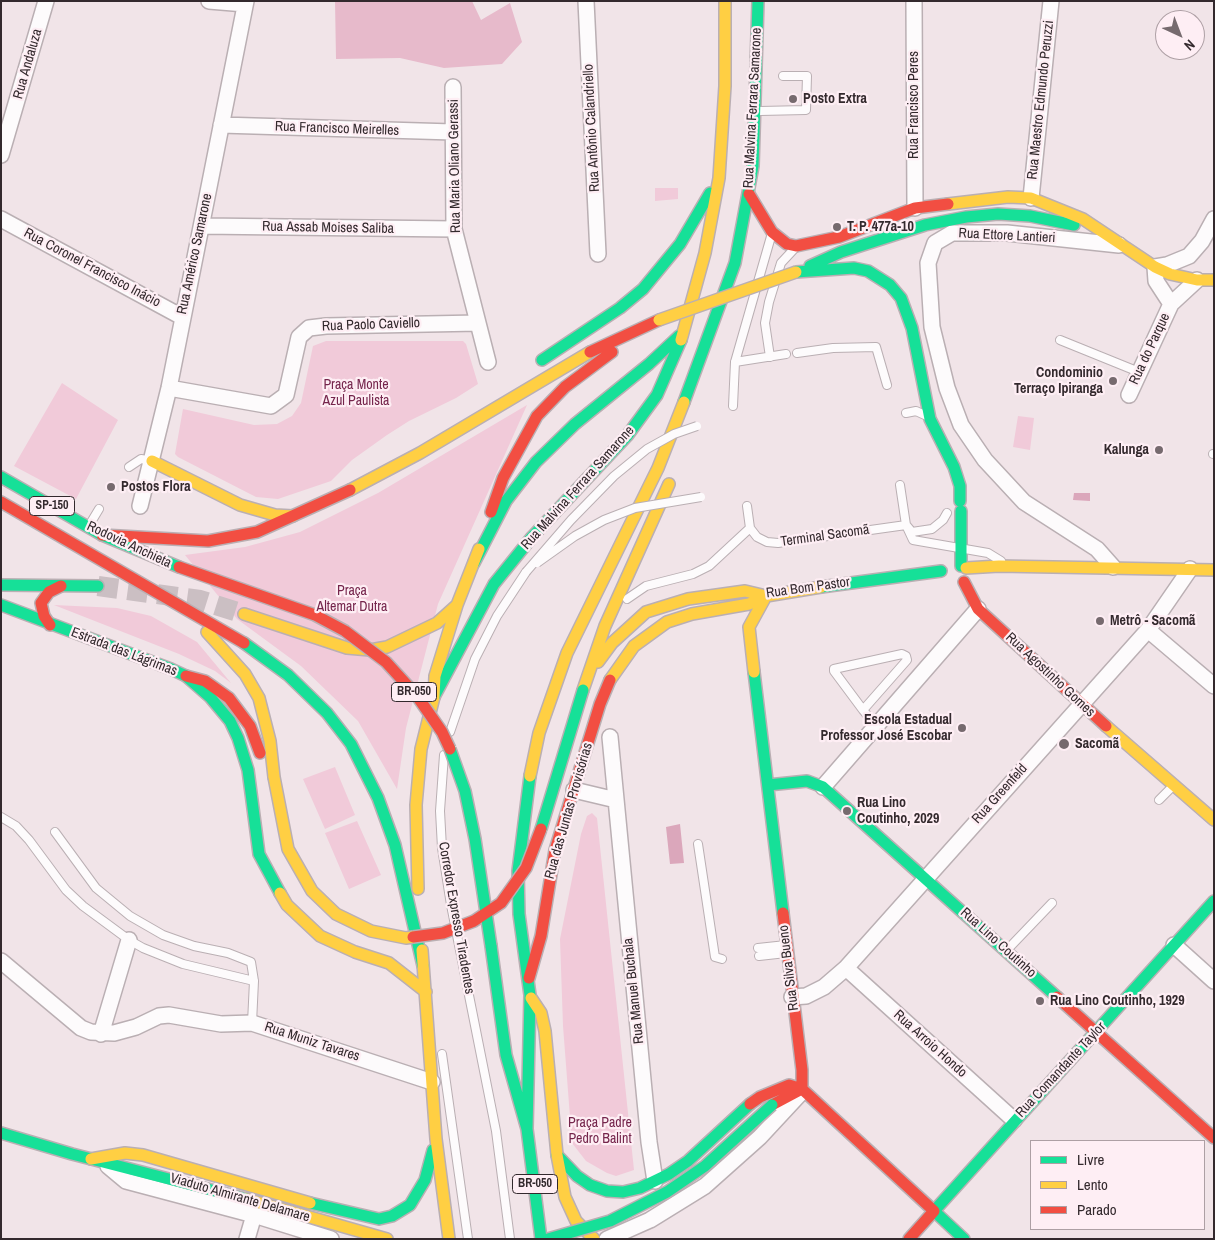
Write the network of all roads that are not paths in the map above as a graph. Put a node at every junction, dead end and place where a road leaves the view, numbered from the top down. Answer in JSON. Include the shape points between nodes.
{"nodes":[{"id":1,"x":46,"y":1,"type":"edge"},
{"id":2,"x":209,"y":1,"type":"edge"},
{"id":3,"x":586,"y":1,"type":"edge"},
{"id":4,"x":725,"y":1,"type":"edge"},
{"id":5,"x":758,"y":1,"type":"edge"},
{"id":6,"x":914,"y":1,"type":"edge"},
{"id":7,"x":1051,"y":1,"type":"edge"},
{"id":8,"x":246,"y":3,"type":"edge"},
{"id":9,"x":783,"y":76,"type":"dead end"},
{"id":10,"x":453,"y":87,"type":"dead end"},
{"id":11,"x":756,"y":111,"type":"junction"},
{"id":12,"x":221,"y":125,"type":"junction"},
{"id":13,"x":453,"y":132,"type":"junction"},
{"id":14,"x":1,"y":155,"type":"edge"},
{"id":15,"x":719,"y":178,"type":"junction"},
{"id":16,"x":749,"y":194,"type":"junction"},
{"id":17,"x":1031,"y":198,"type":"junction"},
{"id":18,"x":914,"y":208,"type":"junction"},
{"id":19,"x":1214,"y":219,"type":"edge"},
{"id":20,"x":2,"y":222,"type":"edge"},
{"id":21,"x":202,"y":226,"type":"junction"},
{"id":22,"x":454,"y":229,"type":"junction"},
{"id":23,"x":772,"y":232,"type":"junction"},
{"id":24,"x":1100,"y":232,"type":"junction"},
{"id":25,"x":1120,"y":245,"type":"junction"},
{"id":26,"x":796,"y":246,"type":"junction"},
{"id":27,"x":598,"y":254,"type":"dead end"},
{"id":28,"x":1154,"y":267,"type":"junction"},
{"id":29,"x":796,"y":272,"type":"junction"},
{"id":30,"x":1197,"y":280,"type":"junction"},
{"id":31,"x":1214,"y":280,"type":"edge"},
{"id":32,"x":1171,"y":304,"type":"junction"},
{"id":33,"x":182,"y":316,"type":"junction"},
{"id":34,"x":659,"y":320,"type":"junction"},
{"id":35,"x":478,"y":323,"type":"junction"},
{"id":36,"x":686,"y":328,"type":"junction"},
{"id":37,"x":1060,"y":340,"type":"dead end"},
{"id":38,"x":797,"y":353,"type":"dead end"},
{"id":39,"x":786,"y":354,"type":"dead end"},
{"id":40,"x":770,"y":357,"type":"junction"},
{"id":41,"x":488,"y":362,"type":"dead end"},
{"id":42,"x":736,"y":362,"type":"junction"},
{"id":43,"x":529,"y":368,"type":"dead end"},
{"id":44,"x":1139,"y":372,"type":"junction"},
{"id":45,"x":887,"y":385,"type":"dead end"},
{"id":46,"x":691,"y":386,"type":"junction"},
{"id":47,"x":169,"y":388,"type":"junction"},
{"id":48,"x":1129,"y":395,"type":"dead end"},
{"id":49,"x":733,"y":406,"type":"dead end"},
{"id":50,"x":906,"y":413,"type":"dead end"},
{"id":51,"x":930,"y":419,"type":"junction"},
{"id":52,"x":697,"y":426,"type":"dead end"},
{"id":53,"x":682,"y":442,"type":"dead end"},
{"id":54,"x":407,"y":446,"type":"dead end"},
{"id":55,"x":152,"y":461,"type":"junction"},
{"id":56,"x":129,"y":467,"type":"dead end"},
{"id":57,"x":675,"y":470,"type":"dead end"},
{"id":58,"x":1,"y":477,"type":"edge"},
{"id":59,"x":900,"y":485,"type":"dead end"},
{"id":60,"x":355,"y":487,"type":"junction"},
{"id":61,"x":704,"y":496,"type":"dead end"},
{"id":62,"x":1,"y":502,"type":"edge"},
{"id":63,"x":140,"y":506,"type":"dead end"},
{"id":64,"x":747,"y":506,"type":"dead end"},
{"id":65,"x":99,"y":509,"type":"dead end"},
{"id":66,"x":947,"y":513,"type":"dead end"},
{"id":67,"x":296,"y":516,"type":"junction"},
{"id":68,"x":906,"y":525,"type":"junction"},
{"id":69,"x":89,"y":526,"type":"junction"},
{"id":70,"x":750,"y":528,"type":"junction"},
{"id":71,"x":102,"y":535,"type":"junction"},
{"id":72,"x":961,"y":548,"type":"junction"},
{"id":73,"x":474,"y":563,"type":"junction"},
{"id":74,"x":1010,"y":566,"type":"junction"},
{"id":75,"x":180,"y":567,"type":"joint"},
{"id":76,"x":1113,"y":567,"type":"junction"},
{"id":77,"x":1190,"y":569,"type":"junction"},
{"id":78,"x":1214,"y":570,"type":"edge"},
{"id":79,"x":941,"y":571,"type":"dead end"},
{"id":80,"x":526,"y":572,"type":"junction"},
{"id":81,"x":964,"y":582,"type":"dead end"},
{"id":82,"x":1,"y":585,"type":"edge"},
{"id":83,"x":61,"y":586,"type":"junction"},
{"id":84,"x":98,"y":586,"type":"tunnel mouth"},
{"id":85,"x":156,"y":590,"type":"junction"},
{"id":86,"x":766,"y":596,"type":"junction"},
{"id":87,"x":1,"y":605,"type":"edge"},
{"id":88,"x":457,"y":605,"type":"junction"},
{"id":89,"x":724,"y":608,"type":"junction"},
{"id":90,"x":978,"y":608,"type":"junction"},
{"id":91,"x":244,"y":614,"type":"tunnel mouth"},
{"id":92,"x":743,"y":621,"type":"junction"},
{"id":93,"x":50,"y":625,"type":"junction"},
{"id":94,"x":605,"y":626,"type":"junction"},
{"id":95,"x":1148,"y":630,"type":"junction"},
{"id":96,"x":186,"y":676,"type":"junction"},
{"id":97,"x":587,"y":679,"type":"junction"},
{"id":98,"x":1214,"y":686,"type":"edge"},
{"id":99,"x":434,"y":697,"type":"junction"},
{"id":100,"x":1080,"y":703,"type":"junction"},
{"id":101,"x":863,"y":710,"type":"junction"},
{"id":102,"x":876,"y":726,"type":"junction"},
{"id":103,"x":610,"y":737,"type":"dead end"},
{"id":104,"x":273,"y":774,"type":"junction"},
{"id":105,"x":768,"y":785,"type":"junction"},
{"id":106,"x":1174,"y":785,"type":"junction"},
{"id":107,"x":823,"y":787,"type":"junction"},
{"id":108,"x":574,"y":790,"type":"junction"},
{"id":109,"x":616,"y":800,"type":"junction"},
{"id":110,"x":1159,"y":800,"type":"dead end"},
{"id":111,"x":1,"y":817,"type":"edge"},
{"id":112,"x":1214,"y":820,"type":"edge"},
{"id":113,"x":55,"y":832,"type":"dead end"},
{"id":114,"x":698,"y":844,"type":"dead end"},
{"id":115,"x":925,"y":877,"type":"junction"},
{"id":116,"x":1214,"y":901,"type":"edge"},
{"id":117,"x":1052,"y":903,"type":"dead end"},
{"id":118,"x":129,"y":940,"type":"junction"},
{"id":119,"x":1174,"y":945,"type":"junction"},
{"id":120,"x":787,"y":949,"type":"junction"},
{"id":121,"x":1006,"y":950,"type":"junction"},
{"id":122,"x":758,"y":952,"type":"dead end"},
{"id":123,"x":719,"y":954,"type":"dead end"},
{"id":124,"x":1,"y":961,"type":"edge"},
{"id":125,"x":423,"y":966,"type":"junction"},
{"id":126,"x":846,"y":968,"type":"junction"},
{"id":127,"x":254,"y":981,"type":"junction"},
{"id":128,"x":528,"y":981,"type":"junction"},
{"id":129,"x":1214,"y":981,"type":"edge"},
{"id":130,"x":426,"y":992,"type":"junction"},
{"id":131,"x":530,"y":995,"type":"junction"},
{"id":132,"x":792,"y":997,"type":"junction"},
{"id":133,"x":427,"y":1008,"type":"junction"},
{"id":134,"x":252,"y":1023,"type":"junction"},
{"id":135,"x":435,"y":1026,"type":"dead end"},
{"id":136,"x":1097,"y":1032,"type":"junction"},
{"id":137,"x":101,"y":1034,"type":"junction"},
{"id":138,"x":441,"y":1044,"type":"dead end"},
{"id":139,"x":432,"y":1082,"type":"junction"},
{"id":140,"x":802,"y":1089,"type":"junction"},
{"id":141,"x":1014,"y":1120,"type":"junction"},
{"id":142,"x":527,"y":1129,"type":"junction"},
{"id":143,"x":1,"y":1132,"type":"edge"},
{"id":144,"x":1214,"y":1138,"type":"edge"},
{"id":145,"x":436,"y":1139,"type":"junction"},
{"id":146,"x":557,"y":1155,"type":"junction"},
{"id":147,"x":97,"y":1161,"type":"junction"},
{"id":148,"x":655,"y":1181,"type":"junction"},
{"id":149,"x":934,"y":1211,"type":"junction"},
{"id":150,"x":254,"y":1214,"type":"junction"},
{"id":151,"x":247,"y":1239,"type":"edge"},
{"id":152,"x":331,"y":1239,"type":"edge"},
{"id":153,"x":387,"y":1239,"type":"edge"},
{"id":154,"x":448,"y":1239,"type":"edge"},
{"id":155,"x":468,"y":1239,"type":"edge"},
{"id":156,"x":510,"y":1239,"type":"edge"},
{"id":157,"x":541,"y":1239,"type":"edge"},
{"id":158,"x":548,"y":1239,"type":"edge"},
{"id":159,"x":594,"y":1239,"type":"edge"},
{"id":160,"x":607,"y":1239,"type":"edge"},
{"id":161,"x":909,"y":1239,"type":"edge"},
{"id":162,"x":964,"y":1239,"type":"edge"}],
"edges":[{"from":1,"to":14,"type":"street","name":"Rua Andaluza"},
{"from":2,"to":8,"type":"street"},
{"from":3,"to":27,"type":"street","name":"Rua Antônio Calandriello"},
{"from":4,"to":15,"type":"main road","name":"Rua Malvina Ferrara Samarone","via":[[725,86]]},
{"from":5,"to":11,"type":"main road","name":"Rua Malvina Ferrara Samarone"},
{"from":6,"to":18,"type":"street","name":"Rua Francisco Peres"},
{"from":7,"to":17,"type":"street","name":"Rua Maestro Edmundo Peruzzi"},
{"from":8,"to":12,"type":"street","name":"Rua Américo Samarone"},
{"from":9,"to":11,"type":"lane","via":[[807,76],[806,110]]},
{"from":10,"to":13,"type":"street","name":"Rua Maria Oliano Gerassi"},
{"from":11,"to":16,"type":"main road","name":"Rua Malvina Ferrara Samarone"},
{"from":12,"to":13,"type":"street","name":"Rua Francisco Meirelles"},
{"from":12,"to":21,"type":"street","name":"Rua Américo Samarone"},
{"from":13,"to":22,"type":"street","name":"Rua Maria Oliano Gerassi"},
{"from":15,"to":36,"type":"main road","name":"Rua Malvina Ferrara Samarone"},
{"from":15,"to":43,"type":"main road","via":[[680,244],[643,289],[620,308]]},
{"from":16,"to":23,"type":"main road"},
{"from":16,"to":46,"type":"main road","name":"Rua Malvina Ferrara Samarone","via":[[735,263]]},
{"from":17,"to":18,"type":"main road","via":[[1008,197]]},
{"from":17,"to":24,"type":"main road","via":[[1065,210]]},
{"from":18,"to":26,"type":"main road","via":[[839,237]]},
{"from":19,"to":28,"type":"street","via":[[1189,256]]},
{"from":20,"to":33,"type":"street","name":"Rua Coronel Francisco Inácio"},
{"from":21,"to":22,"type":"street","name":"Rua Assab Moises Saliba"},
{"from":21,"to":33,"type":"street","name":"Rua Américo Samarone"},
{"from":22,"to":35,"type":"street","name":"Rua Maria Oliano Gerassi"},
{"from":23,"to":26,"type":"main road","via":[[787,244]]},
{"from":23,"to":42,"type":"lane"},
{"from":24,"to":25,"type":"main road"},
{"from":24,"to":29,"type":"main road","via":[[1030,216],[966,217],[925,224],[841,252]]},
{"from":25,"to":28,"type":"main road"},
{"from":25,"to":76,"type":"street","name":"Rua Ettore Lantieri","via":[[1007,233],[952,233],[935,243],[928,263],[932,327],[947,388],[961,424],[985,460],[1024,502],[1097,549]]},
{"from":26,"to":40,"type":"lane","via":[[781,263],[769,302],[765,323]]},
{"from":28,"to":30,"type":"main road"},
{"from":28,"to":32,"type":"street","name":"Rua do Parque","via":[[1156,281]]},
{"from":29,"to":34,"type":"main road","bridge":true},
{"from":29,"to":51,"type":"main road","via":[[854,268],[874,274],[890,285],[901,298],[912,328]]},
{"from":30,"to":31,"type":"main road"},
{"from":30,"to":32,"type":"street","name":"Rua do Parque"},
{"from":32,"to":44,"type":"street","name":"Rua do Parque"},
{"from":33,"to":47,"type":"street","name":"Rua Américo Samarone"},
{"from":34,"to":60,"type":"main road","via":[[598,346],[420,453]]},
{"from":34,"to":73,"type":"main road","via":[[589,367],[537,416],[503,478]]},
{"from":35,"to":41,"type":"street","name":"Rua Maria Oliano Gerassi"},
{"from":35,"to":47,"type":"street","name":"Rua Paolo Caviello","via":[[309,328],[299,338],[286,395],[271,406]]},
{"from":36,"to":73,"type":"main road","via":[[649,364],[574,424],[536,462],[506,501]]},
{"from":36,"to":99,"type":"main road","name":"Rua Malvina Ferrara Samarone","via":[[657,395],[627,436],[532,537],[494,584]]},
{"from":37,"to":44,"type":"lane"},
{"from":38,"to":45,"type":"lane","via":[[876,347]]},
{"from":39,"to":40,"type":"lane"},
{"from":40,"to":42,"type":"lane"},
{"from":42,"to":49,"type":"lane"},
{"from":44,"to":48,"type":"street","name":"Rua do Parque"},
{"from":46,"to":53,"type":"main road"},
{"from":46,"to":128,"type":"main road","via":[[658,468],[567,653],[539,733],[527,789],[518,871],[519,914]]},
{"from":47,"to":55,"type":"street","name":"Rua Américo Samarone"},
{"from":50,"to":51,"type":"lane","via":[[916,412]]},
{"from":51,"to":72,"type":"main road","via":[[960,486]]},
{"from":52,"to":80,"type":"lane","bridge":true,"via":[[647,449],[614,476]]},
{"from":54,"to":60,"type":"main road"},
{"from":55,"to":56,"type":"lane","via":[[141,460]]},
{"from":55,"to":63,"type":"street","name":"Rua Américo Samarone"},
{"from":55,"to":67,"type":"main road","via":[[240,506]]},
{"from":57,"to":94,"type":"main road"},
{"from":58,"to":69,"type":"main road","name":"Rodovia Anchieta","number":"SP-150"},
{"from":59,"to":68,"type":"lane"},
{"from":60,"to":67,"type":"main road"},
{"from":61,"to":80,"type":"lane","name":"Corredor Expresso Tiradentes","bridge":true,"via":[[635,508],[604,520],[575,536]]},
{"from":62,"to":85,"type":"main road","name":"Rodovia Anchieta","number":"SP-150"},
{"from":64,"to":70,"type":"lane"},
{"from":65,"to":69,"type":"lane"},
{"from":66,"to":68,"type":"lane","name":"Terminal Sacomã","via":[[938,526],[927,531],[912,532]]},
{"from":67,"to":71,"type":"main road","via":[[257,532],[208,541]]},
{"from":68,"to":70,"type":"lane","name":"Terminal Sacomã","via":[[767,542]]},
{"from":68,"to":72,"type":"lane","via":[[913,540]]},
{"from":69,"to":71,"type":"main road","name":"Rodovia Anchieta","number":"SP-150"},
{"from":70,"to":94,"type":"lane","via":[[709,566],[693,574],[657,582],[633,594]]},
{"from":71,"to":75,"type":"main road","name":"Rodovia Anchieta","number":"SP-150"},
{"from":72,"to":74,"type":"lane","via":[[988,552]]},
{"from":72,"to":74,"type":"main road","via":[[963,567]]},
{"from":73,"to":88,"type":"main road"},
{"from":74,"to":76,"type":"main road"},
{"from":75,"to":142,"type":"main road","name":"Rua das Juntas Provisórias","number":"BR-050","bridge":true,"via":[[316,615],[345,631],[386,662],[417,696],[442,732],[465,791],[492,946],[506,1056]]},
{"from":76,"to":77,"type":"main road"},
{"from":77,"to":78,"type":"main road"},
{"from":77,"to":95,"type":"street","name":"Rua Greenfeld"},
{"from":79,"to":86,"type":"main road","name":"Rua Bom Pastor"},
{"from":80,"to":156,"type":"lane","name":"Corredor Expresso Tiradentes","bridge":true,"via":[[497,616],[475,659],[444,748],[441,784],[442,848],[496,1131]]},
{"from":81,"to":90,"type":"main road","name":"Rua Agostinho Gomes"},
{"from":82,"to":83,"type":"main road"},
{"from":83,"to":84,"type":"main road"},
{"from":83,"to":93,"type":"main road","via":[[49,592],[41,603]]},
{"from":85,"to":104,"type":"main road","via":[[206,631],[245,674],[259,698],[266,719]]},
{"from":85,"to":125,"type":"main road","via":[[240,640],[288,675],[327,713],[351,744],[378,798],[395,845]]},
{"from":86,"to":89,"type":"main road","name":"Rua das Juntas Provisórias","via":[[749,604]]},
{"from":86,"to":92,"type":"main road"},
{"from":86,"to":97,"type":"main road","name":"Rua Bom Pastor","via":[[745,591],[688,599],[646,612],[628,625],[612,643]]},
{"from":87,"to":93,"type":"main road","name":"Estrada das Lágrimas"},
{"from":88,"to":91,"type":"main road","via":[[437,623],[416,635],[387,648],[370,650],[347,648]]},
{"from":88,"to":99,"type":"main road","via":[[435,676]]},
{"from":89,"to":92,"type":"main road"},
{"from":89,"to":108,"type":"main road","name":"Rua das Juntas Provisórias","via":[[667,622],[649,633],[621,660],[600,704]]},
{"from":90,"to":100,"type":"main road","name":"Rua Agostinho Gomes"},
{"from":90,"to":102,"type":"street"},
{"from":92,"to":105,"type":"main road","name":"Rua Silva Bueno"},
{"from":93,"to":96,"type":"main road","name":"Estrada das Lágrimas","via":[[151,660]]},
{"from":94,"to":97,"type":"main road"},
{"from":95,"to":98,"type":"street"},
{"from":95,"to":100,"type":"street","name":"Rua Greenfeld"},
{"from":96,"to":104,"type":"main road","via":[[204,681],[229,698],[250,726],[261,757]]},
{"from":96,"to":130,"type":"main road","name":"Estrada das Lágrimas","via":[[210,697],[230,721],[238,738],[248,770],[259,854],[287,905],[320,936],[389,963]]},
{"from":97,"to":104,"type":"main road","bridge":true,"via":[[542,827],[526,868],[501,903],[474,921],[443,933],[406,938],[370,931],[336,914],[312,891],[288,849]]},
{"from":99,"to":125,"type":"main road","via":[[421,749],[416,805]]},
{"from":100,"to":106,"type":"main road","name":"Rua Agostinho Gomes"},
{"from":100,"to":115,"type":"street","name":"Rua Greenfeld"},
{"from":101,"to":101,"type":"lane","via":[[907,660],[906,656],[902,654],[834,669]]},
{"from":101,"to":102,"type":"lane"},
{"from":102,"to":107,"type":"street"},
{"from":103,"to":109,"type":"street","name":"Rua Manuel Buchala"},
{"from":105,"to":107,"type":"main road","name":"Rua Lino Coutinho","via":[[807,781]]},
{"from":105,"to":120,"type":"main road","name":"Rua Silva Bueno"},
{"from":106,"to":110,"type":"lane"},
{"from":106,"to":112,"type":"main road","name":"Rua Agostinho Gomes"},
{"from":107,"to":115,"type":"main road","name":"Rua Lino Coutinho"},
{"from":108,"to":109,"type":"street"},
{"from":108,"to":128,"type":"main road","name":"Rua das Juntas Provisórias","via":[[555,850],[540,936]]},
{"from":109,"to":148,"type":"street","name":"Rua Manuel Buchala"},
{"from":111,"to":118,"type":"lane","via":[[30,840],[66,890]]},
{"from":113,"to":127,"type":"lane","via":[[76,863],[109,900],[163,935],[251,962]]},
{"from":114,"to":123,"type":"lane"},
{"from":115,"to":121,"type":"main road","name":"Rua Lino Coutinho"},
{"from":115,"to":126,"type":"street","name":"Rua Greenfeld"},
{"from":116,"to":119,"type":"main road","name":"Rua Comandante Taylor"},
{"from":117,"to":121,"type":"lane"},
{"from":118,"to":127,"type":"lane","via":[[183,964]]},
{"from":118,"to":137,"type":"street"},
{"from":119,"to":129,"type":"street"},
{"from":119,"to":136,"type":"main road","name":"Rua Comandante Taylor"},
{"from":120,"to":122,"type":"lane"},
{"from":120,"to":132,"type":"main road","name":"Rua Silva Bueno"},
{"from":121,"to":136,"type":"main road","name":"Rua Lino Coutinho"},
{"from":124,"to":137,"type":"street","via":[[82,1028]]},
{"from":125,"to":130,"type":"main road"},
{"from":126,"to":132,"type":"street","name":"Rua Greenfeld","via":[[824,988],[806,996]]},
{"from":126,"to":141,"type":"street","name":"Rua Arroio Hondo"},
{"from":127,"to":134,"type":"lane"},
{"from":128,"to":131,"type":"main road","name":"Rua das Juntas Provisórias"},
{"from":130,"to":133,"type":"main road"},
{"from":131,"to":142,"type":"main road","name":"Rua das Juntas Provisórias"},
{"from":131,"to":146,"type":"main road","via":[[541,1014],[545,1031]]},
{"from":132,"to":140,"type":"main road","name":"Rua Silva Bueno"},
{"from":133,"to":135,"type":"lane"},
{"from":133,"to":139,"type":"main road"},
{"from":134,"to":137,"type":"street","name":"Rua Muniz Tavares","via":[[221,1024],[169,1015]]},
{"from":134,"to":139,"type":"street","name":"Rua Muniz Tavares"},
{"from":136,"to":141,"type":"main road","name":"Rua Comandante Taylor"},
{"from":136,"to":144,"type":"main road","name":"Rua Lino Coutinho"},
{"from":138,"to":155,"type":"lane"},
{"from":139,"to":145,"type":"main road"},
{"from":140,"to":148,"type":"main road","via":[[789,1085],[760,1097],[688,1161]]},
{"from":140,"to":149,"type":"main road"},
{"from":140,"to":158,"type":"main road","bridge":true,"via":[[772,1105],[705,1166],[667,1192],[610,1221]]},
{"from":140,"to":160,"type":"street","via":[[760,1137],[705,1186],[650,1220]]},
{"from":141,"to":149,"type":"main road","name":"Rua Comandante Taylor"},
{"from":142,"to":157,"type":"main road","name":"Rua das Juntas Provisórias","number":"BR-050"},
{"from":143,"to":147,"type":"main road","name":"Viaduto Almirante Delamare"},
{"from":145,"to":147,"type":"main road","via":[[418,1195],[401,1211],[379,1218],[308,1202],[143,1155],[113,1154]]},
{"from":145,"to":154,"type":"main road"},
{"from":146,"to":148,"type":"main road","via":[[577,1176],[607,1191],[623,1192]]},
{"from":146,"to":159,"type":"main road","via":[[569,1207],[576,1221]]},
{"from":147,"to":150,"type":"street","via":[[126,1181]]},
{"from":147,"to":153,"type":"main road","name":"Viaduto Almirante Delamare"},
{"from":149,"to":161,"type":"main road","name":"Rua Comandante Taylor"},
{"from":149,"to":162,"type":"main road"},
{"from":150,"to":151,"type":"street"},
{"from":150,"to":152,"type":"street"}]}
